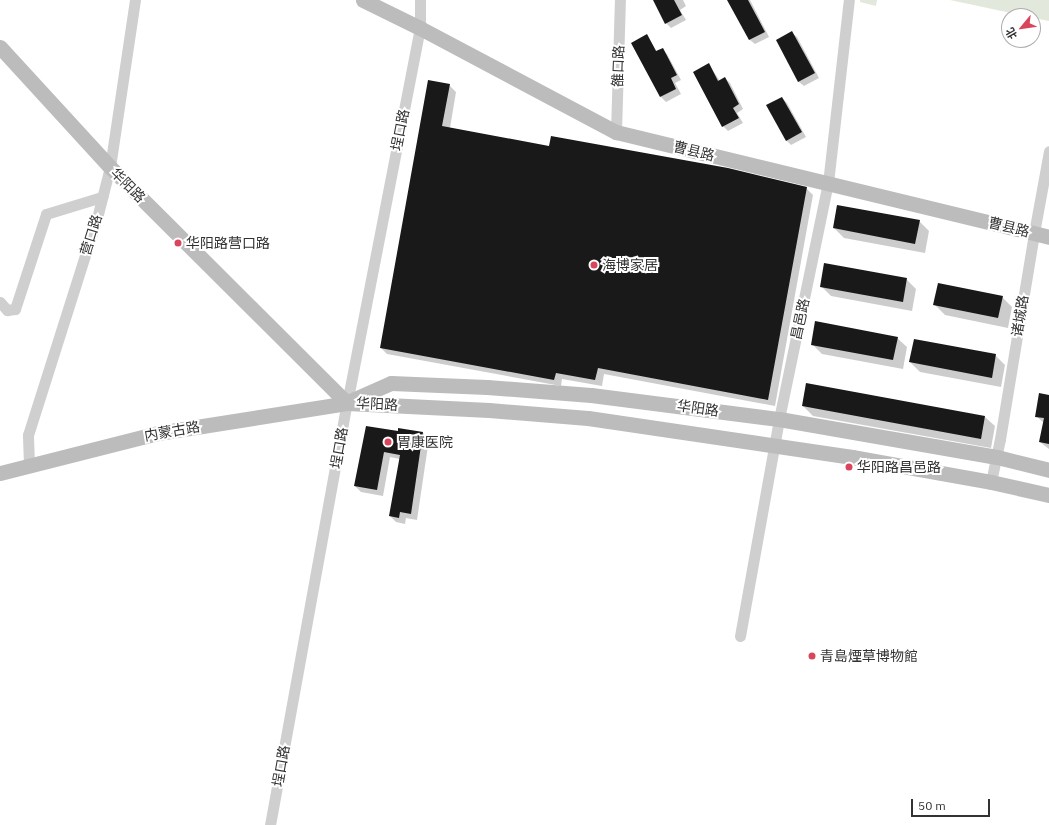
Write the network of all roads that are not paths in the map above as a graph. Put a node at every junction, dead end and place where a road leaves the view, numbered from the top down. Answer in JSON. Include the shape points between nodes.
{"nodes":[{"id":1,"x":135,"y":0,"type":"edge"},
{"id":2,"x":363,"y":0,"type":"edge"},
{"id":3,"x":420,"y":0,"type":"edge"},
{"id":4,"x":620,"y":0,"type":"edge"},
{"id":5,"x":850,"y":0,"type":"edge"},
{"id":6,"x":420,"y":28,"type":"junction"},
{"id":7,"x":0,"y":47,"type":"edge"},
{"id":8,"x":616,"y":132,"type":"junction"},
{"id":9,"x":1049,"y":151,"type":"edge"},
{"id":10,"x":110,"y":167,"type":"junction"},
{"id":11,"x":828,"y":183,"type":"junction"},
{"id":12,"x":102,"y":197,"type":"junction"},
{"id":13,"x":1034,"y":233,"type":"junction"},
{"id":14,"x":1049,"y":237,"type":"edge"},
{"id":15,"x":0,"y":302,"type":"edge"},
{"id":16,"x":347,"y":403,"type":"junction"},
{"id":17,"x":779,"y":419,"type":"junction"},
{"id":18,"x":774,"y":445,"type":"junction"},
{"id":19,"x":997,"y":457,"type":"junction"},
{"id":20,"x":29,"y":465,"type":"junction"},
{"id":21,"x":1049,"y":470,"type":"edge"},
{"id":22,"x":0,"y":473,"type":"edge"},
{"id":23,"x":991,"y":482,"type":"junction"},
{"id":24,"x":1049,"y":495,"type":"edge"},
{"id":25,"x":740,"y":636,"type":"dead end"},
{"id":26,"x":270,"y":825,"type":"edge"}],
"edges":[{"from":1,"to":10,"type":"street","name":"营口路"},
{"from":2,"to":6,"type":"main road","name":"曹县路"},
{"from":3,"to":6,"type":"street","name":"埕口路"},
{"from":4,"to":8,"type":"street","name":"雒口路"},
{"from":5,"to":11,"type":"street","name":"昌邑路"},
{"from":6,"to":8,"type":"main road","name":"曹县路"},
{"from":6,"to":16,"type":"street","name":"埕口路"},
{"from":7,"to":10,"type":"main road","name":"华阳路"},
{"from":8,"to":11,"type":"main road","name":"曹县路"},
{"from":9,"to":13,"type":"street","name":"诸城路"},
{"from":10,"to":12,"type":"street","name":"营口路"},
{"from":10,"to":16,"type":"main road","name":"华阳路"},
{"from":11,"to":13,"type":"main road","name":"曹县路"},
{"from":11,"to":17,"type":"street","name":"昌邑路"},
{"from":12,"to":15,"type":"street","via":[[46,214],[15,309],[7,310]]},
{"from":12,"to":20,"type":"street","name":"营口路","via":[[28,436]]},
{"from":13,"to":14,"type":"main road","name":"曹县路"},
{"from":13,"to":19,"type":"street","name":"诸城路"},
{"from":16,"to":17,"type":"main road","name":"华阳路","via":[[391,383],[590,395]]},
{"from":16,"to":18,"type":"main road","name":"华阳路","via":[[588,418]]},
{"from":16,"to":20,"type":"main road","name":"内蒙古路","via":[[158,433]]},
{"from":16,"to":26,"type":"street","name":"埕口路"},
{"from":17,"to":18,"type":"street","name":"昌邑路"},
{"from":17,"to":19,"type":"main road","name":"华阳路"},
{"from":18,"to":23,"type":"main road","name":"华阳路"},
{"from":18,"to":25,"type":"street","name":"昌邑路"},
{"from":19,"to":21,"type":"main road","name":"华阳路"},
{"from":19,"to":23,"type":"street","name":"诸城路"},
{"from":20,"to":22,"type":"main road","name":"内蒙古路"},
{"from":23,"to":24,"type":"main road","name":"华阳路"}]}
